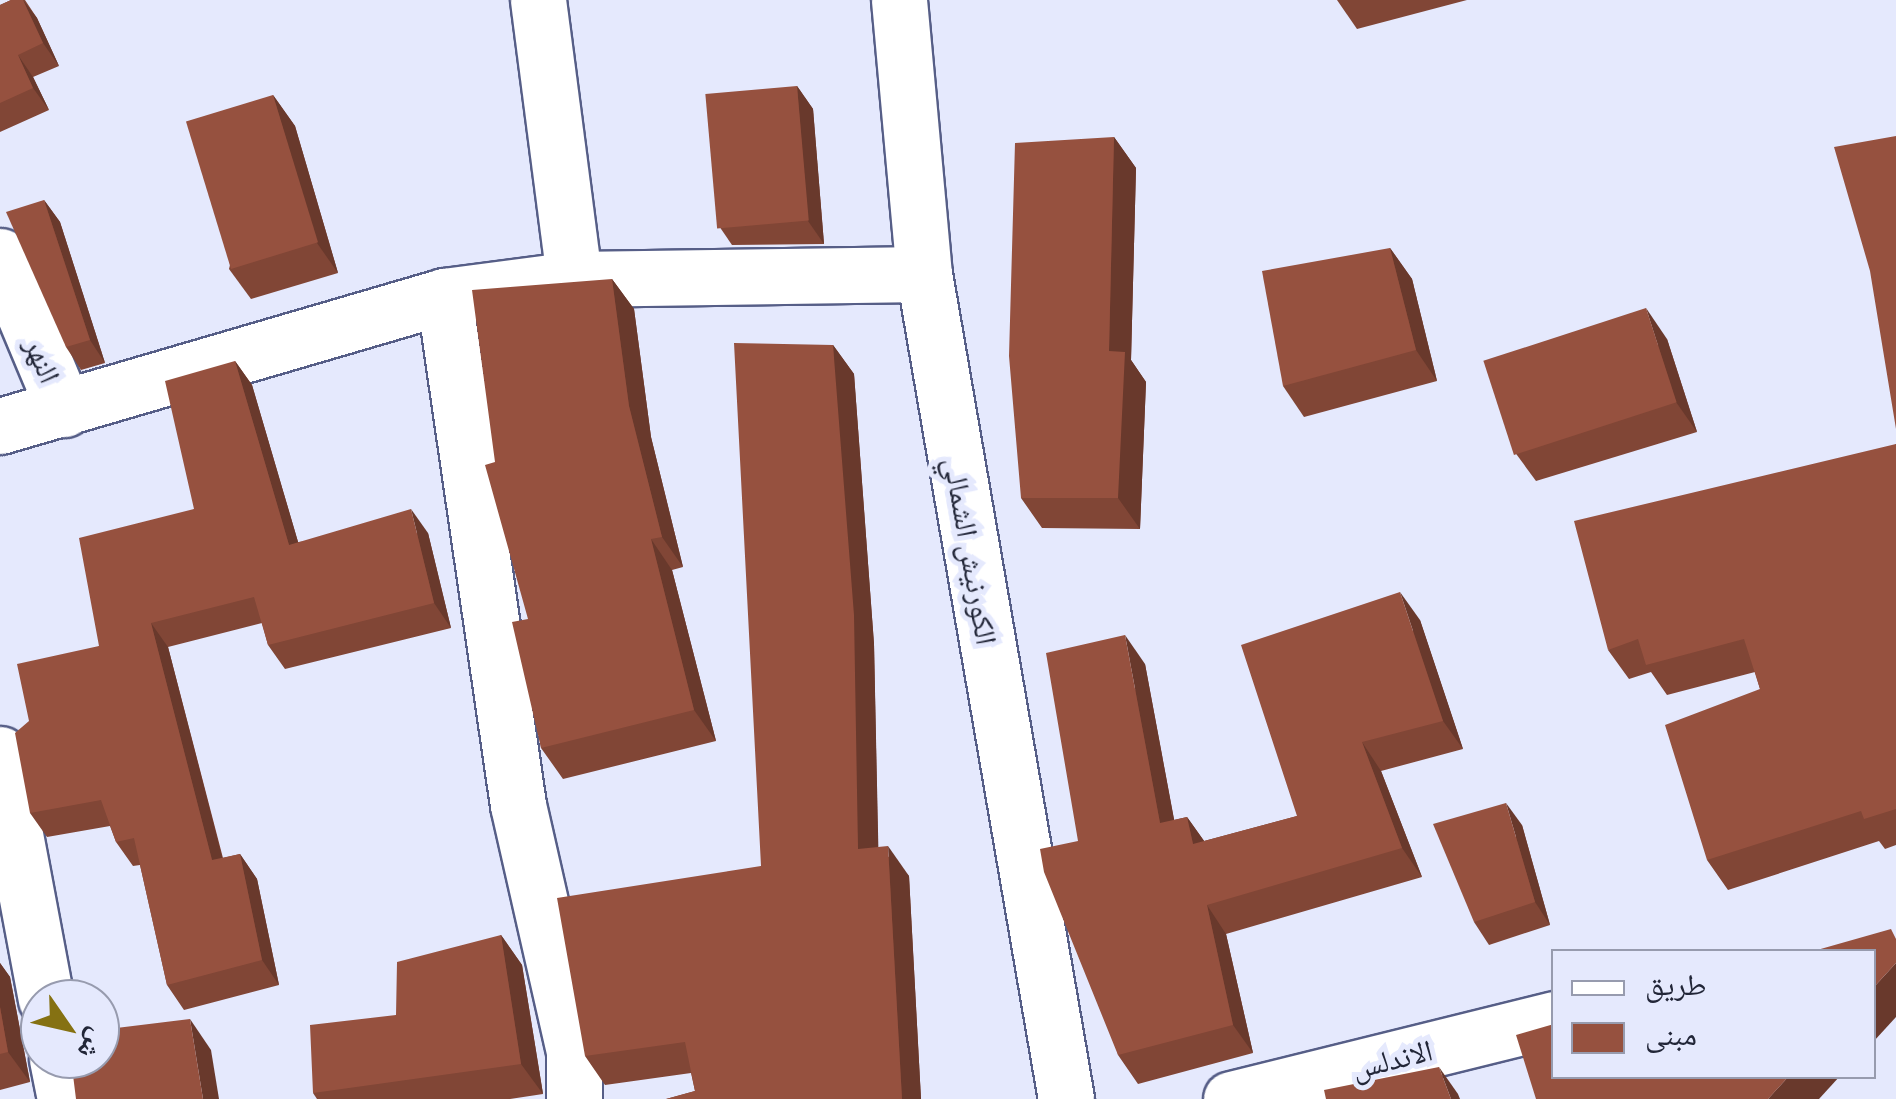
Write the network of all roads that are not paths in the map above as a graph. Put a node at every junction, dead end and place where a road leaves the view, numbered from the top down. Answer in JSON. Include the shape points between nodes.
{"nodes":[{"id":1,"x":538,"y":0,"type":"edge"},
{"id":2,"x":898,"y":0,"type":"edge"},
{"id":3,"x":0,"y":256,"type":"edge"},
{"id":4,"x":924,"y":274,"type":"junction"},
{"id":5,"x":574,"y":279,"type":"junction"},
{"id":6,"x":444,"y":296,"type":"junction"},
{"id":7,"x":64,"y":409,"type":"junction"},
{"id":8,"x":0,"y":426,"type":"edge"},
{"id":9,"x":0,"y":754,"type":"edge"},
{"id":10,"x":42,"y":979,"type":"edge"},
{"id":11,"x":1551,"y":1020,"type":"edge"},
{"id":12,"x":574,"y":1099,"type":"edge"},
{"id":13,"x":1066,"y":1099,"type":"edge"},
{"id":14,"x":1231,"y":1099,"type":"edge"}],
"edges":[{"from":1,"to":5,"type":"street"},
{"from":2,"to":4,"type":"street","name":"الكورنيش الشمالي"},
{"from":3,"to":7,"type":"street","name":"النهر"},
{"from":4,"to":5,"type":"street"},
{"from":4,"to":13,"type":"street","name":"الكورنيش الشمالي"},
{"from":5,"to":6,"type":"street"},
{"from":6,"to":7,"type":"street"},
{"from":6,"to":12,"type":"street","via":[[518,805],[574,1050]]},
{"from":7,"to":8,"type":"street"},
{"from":9,"to":10,"type":"street"},
{"from":11,"to":14,"type":"street","name":"الاندلس"}]}
